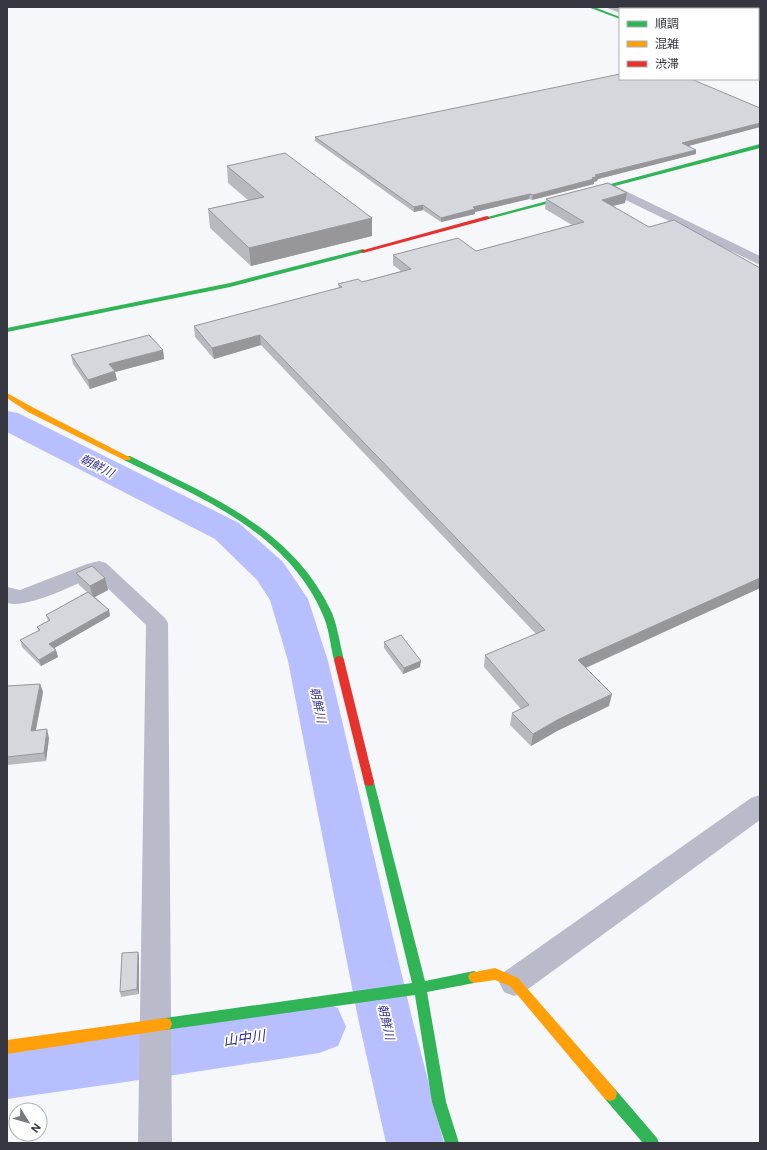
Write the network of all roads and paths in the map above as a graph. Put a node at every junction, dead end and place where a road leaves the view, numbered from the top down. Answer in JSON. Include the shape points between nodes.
{"nodes":[{"id":1,"x":590,"y":7,"type":"edge"},
{"id":2,"x":619,"y":18,"type":"edge"},
{"id":3,"x":760,"y":146,"type":"edge"},
{"id":4,"x":609,"y":187,"type":"junction"},
{"id":5,"x":760,"y":261,"type":"edge"},
{"id":6,"x":7,"y":330,"type":"edge"},
{"id":7,"x":7,"y":395,"type":"edge"},
{"id":8,"x":7,"y":594,"type":"edge"},
{"id":9,"x":760,"y":806,"type":"edge"},
{"id":10,"x":514,"y":982,"type":"junction"},
{"id":11,"x":416,"y":988,"type":"junction"},
{"id":12,"x":156,"y":1027,"type":"junction"},
{"id":13,"x":7,"y":1047,"type":"edge"},
{"id":14,"x":155,"y":1143,"type":"edge"},
{"id":15,"x":452,"y":1143,"type":"edge"},
{"id":16,"x":652,"y":1143,"type":"edge"}],
"edges":[{"from":1,"to":2,"type":"street"},
{"from":3,"to":4,"type":"street"},
{"from":4,"to":5,"type":"street"},
{"from":4,"to":6,"type":"street","via":[[230,285]]},
{"from":7,"to":11,"type":"street","via":[[31,410],[240,516],[283,548],[312,583],[328,615]]},
{"from":8,"to":12,"type":"street","via":[[14,598],[23,597],[100,568],[157,623]]},
{"from":9,"to":10,"type":"street"},
{"from":10,"to":11,"type":"street","via":[[495,974]]},
{"from":10,"to":16,"type":"street"},
{"from":11,"to":12,"type":"street"},
{"from":11,"to":15,"type":"street","via":[[439,1102]]},
{"from":12,"to":13,"type":"street"},
{"from":12,"to":14,"type":"street"}]}
